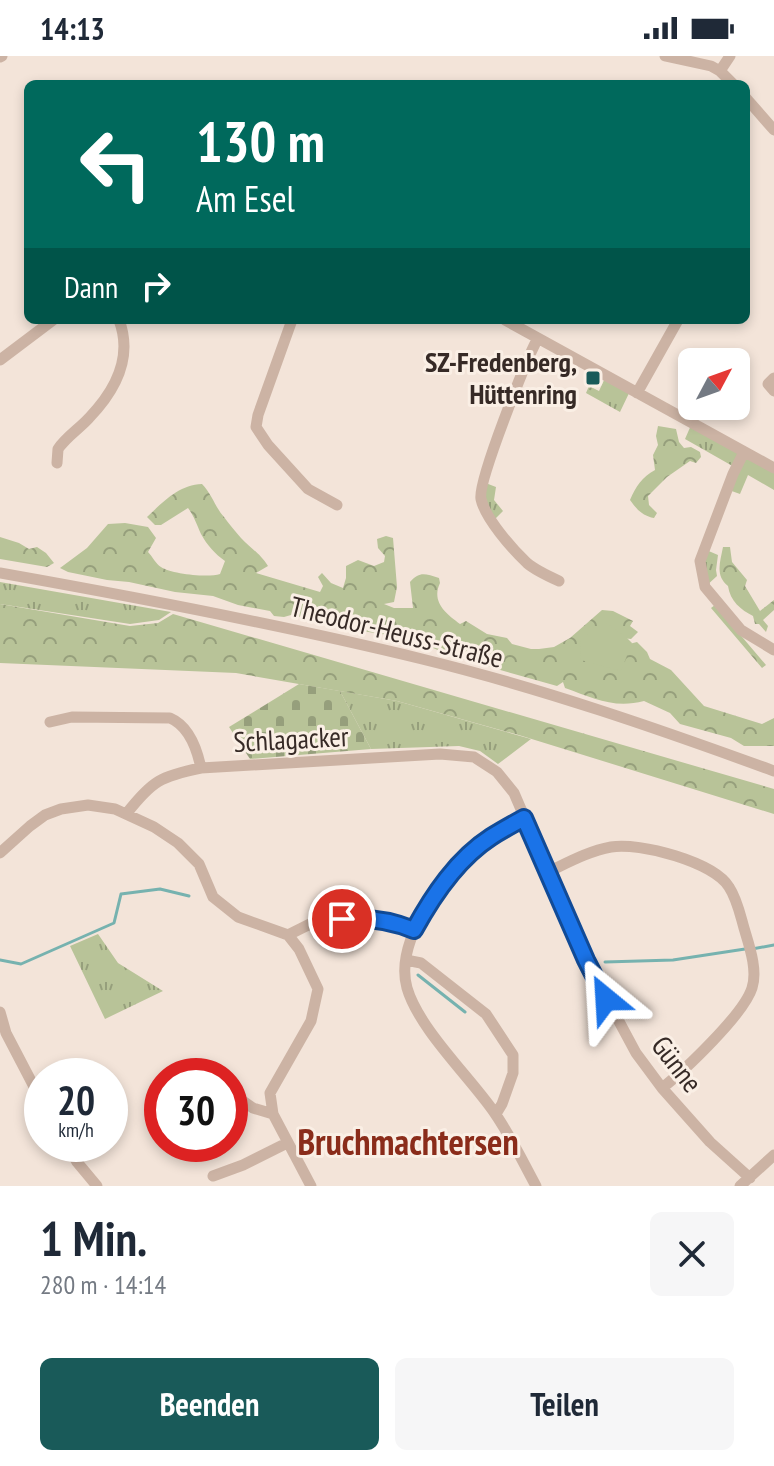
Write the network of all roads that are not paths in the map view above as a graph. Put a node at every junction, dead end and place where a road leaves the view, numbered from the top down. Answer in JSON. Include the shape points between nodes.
{"nodes":[{"id":1,"x":665,"y":56,"type":"edge"},
{"id":2,"x":730,"y":56,"type":"edge"},
{"id":3,"x":720,"y":71,"type":"junction"},
{"id":4,"x":729,"y":80,"type":"edge"},
{"id":5,"x":750,"y":103,"type":"edge"},
{"id":6,"x":774,"y":130,"type":"edge"},
{"id":7,"x":47,"y":324,"type":"edge"},
{"id":8,"x":120,"y":324,"type":"edge"},
{"id":9,"x":291,"y":324,"type":"edge"},
{"id":10,"x":512,"y":324,"type":"edge"},
{"id":11,"x":676,"y":324,"type":"edge"},
{"id":12,"x":538,"y":338,"type":"junction"},
{"id":13,"x":2,"y":354,"type":"edge"},
{"id":14,"x":774,"y":378,"type":"edge"},
{"id":15,"x":774,"y":391,"type":"edge"},
{"id":16,"x":637,"y":393,"type":"junction"},
{"id":17,"x":744,"y":452,"type":"junction"},
{"id":18,"x":57,"y":463,"type":"dead end"},
{"id":19,"x":774,"y":468,"type":"edge"},
{"id":20,"x":337,"y":505,"type":"dead end"},
{"id":21,"x":0,"y":573,"type":"edge"},
{"id":22,"x":559,"y":581,"type":"dead end"},
{"id":23,"x":774,"y":650,"type":"edge"},
{"id":24,"x":50,"y":722,"type":"dead end"},
{"id":25,"x":474,"y":757,"type":"joint"},
{"id":26,"x":201,"y":768,"type":"junction"},
{"id":27,"x":774,"y":771,"type":"edge"},
{"id":28,"x":127,"y":813,"type":"junction"},
{"id":29,"x":524,"y":818,"type":"junction"},
{"id":30,"x":0,"y":853,"type":"edge"},
{"id":31,"x":548,"y":872,"type":"junction"},
{"id":32,"x":414,"y":930,"type":"junction"},
{"id":33,"x":288,"y":935,"type":"junction"},
{"id":34,"x":406,"y":960,"type":"junction"},
{"id":35,"x":0,"y":1012,"type":"edge"},
{"id":36,"x":24,"y":1068,"type":"edge"},
{"id":37,"x":662,"y":1088,"type":"junction"},
{"id":38,"x":248,"y":1105,"type":"edge"},
{"id":39,"x":273,"y":1114,"type":"junction"},
{"id":40,"x":496,"y":1114,"type":"junction"},
{"id":41,"x":287,"y":1143,"type":"junction"},
{"id":42,"x":774,"y":1155,"type":"edge"},
{"id":43,"x":77,"y":1162,"type":"edge"},
{"id":44,"x":213,"y":1176,"type":"dead end"},
{"id":45,"x":745,"y":1182,"type":"edge"},
{"id":46,"x":97,"y":1186,"type":"edge"},
{"id":47,"x":311,"y":1186,"type":"edge"},
{"id":48,"x":536,"y":1186,"type":"edge"}],
"edges":[{"from":1,"to":3,"type":"street"},
{"from":2,"to":3,"type":"street"},
{"from":3,"to":4,"type":"street"},
{"from":5,"to":6,"type":"street"},
{"from":7,"to":13,"type":"street"},
{"from":8,"to":18,"type":"street","via":[[124,345],[117,379],[58,449]]},
{"from":9,"to":20,"type":"street","via":[[256,427],[308,489]]},
{"from":10,"to":12,"type":"street"},
{"from":11,"to":16,"type":"street"},
{"from":12,"to":16,"type":"street"},
{"from":12,"to":22,"type":"street","via":[[479,495],[485,513],[529,564]]},
{"from":14,"to":15,"type":"street","via":[[768,384]]},
{"from":16,"to":17,"type":"street"},
{"from":17,"to":19,"type":"street"},
{"from":17,"to":23,"type":"street","via":[[700,561],[705,587],[741,630]]},
{"from":21,"to":27,"type":"street","name":"Theodor-Heuss-Straße","via":[[215,613],[424,660],[575,703]]},
{"from":24,"to":26,"type":"street","via":[[72,717],[170,718],[183,727]]},
{"from":25,"to":26,"type":"street","name":"Schlagacker","via":[[440,754]]},
{"from":25,"to":29,"type":"street","name":"Günne","via":[[497,772],[514,793]]},
{"from":26,"to":28,"type":"street","name":"Schlagacker","via":[[150,785]]},
{"from":28,"to":30,"type":"street","via":[[88,805],[61,809],[45,815]]},
{"from":28,"to":33,"type":"street","via":[[178,843],[199,864],[213,897],[238,917]]},
{"from":29,"to":31,"type":"street","name":"Günne"},
{"from":29,"to":32,"type":"street","via":[[468,856]]},
{"from":31,"to":37,"type":"street","name":"Günne","via":[[615,1018]]},
{"from":31,"to":37,"type":"street","via":[[587,853],[641,847],[710,869],[730,888],[747,938],[752,988],[730,1021]]},
{"from":32,"to":33,"type":"street","via":[[365,917],[318,920]]},
{"from":32,"to":34,"type":"street"},
{"from":33,"to":39,"type":"street","via":[[318,989],[311,1021],[270,1093]]},
{"from":34,"to":40,"type":"street","via":[[406,985],[414,1006]]},
{"from":34,"to":40,"type":"street","via":[[421,963],[486,1014],[513,1055],[513,1073]]},
{"from":35,"to":36,"type":"street"},
{"from":37,"to":45,"type":"street","name":"Günne"},
{"from":38,"to":39,"type":"street"},
{"from":39,"to":41,"type":"street"},
{"from":40,"to":48,"type":"street"},
{"from":41,"to":44,"type":"street"},
{"from":41,"to":47,"type":"street"},
{"from":42,"to":45,"type":"street"},
{"from":43,"to":46,"type":"street"}]}
